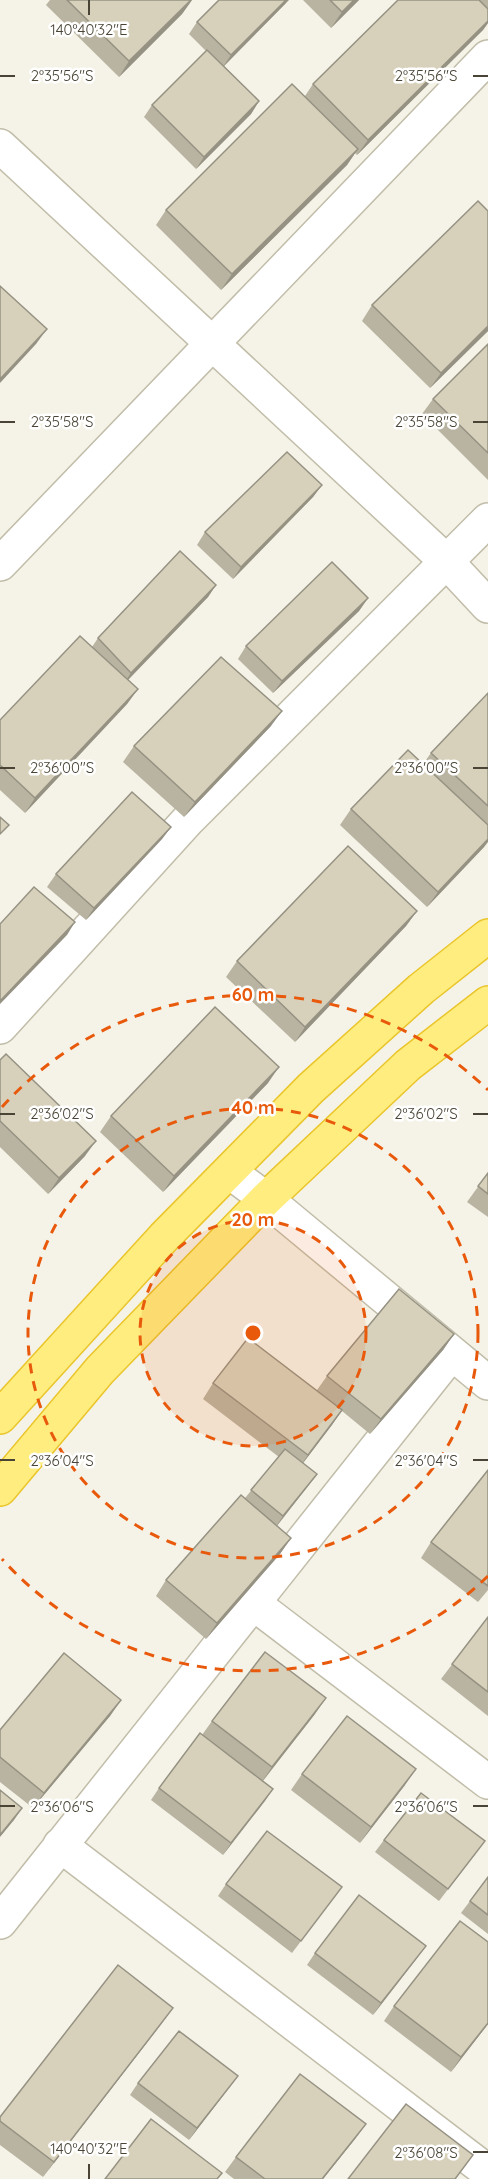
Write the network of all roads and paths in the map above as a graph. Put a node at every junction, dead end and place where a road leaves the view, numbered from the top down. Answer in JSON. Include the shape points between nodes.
{"nodes":[{"id":1,"x":488,"y":57,"type":"edge"},
{"id":2,"x":0,"y":146,"type":"edge"},
{"id":3,"x":213,"y":343,"type":"junction"},
{"id":4,"x":488,"y":520,"type":"edge"},
{"id":5,"x":446,"y":561,"type":"junction"},
{"id":6,"x":0,"y":564,"type":"edge"},
{"id":7,"x":488,"y":606,"type":"edge"},
{"id":8,"x":488,"y":936,"type":"edge"},
{"id":9,"x":488,"y":1003,"type":"edge"},
{"id":10,"x":0,"y":1027,"type":"edge"},
{"id":11,"x":230,"y":1172,"type":"junction"},
{"id":12,"x":266,"y":1199,"type":"junction"},
{"id":13,"x":451,"y":1354,"type":"junction"},
{"id":14,"x":488,"y":1383,"type":"edge"},
{"id":15,"x":0,"y":1417,"type":"edge"},
{"id":16,"x":0,"y":1489,"type":"edge"},
{"id":17,"x":253,"y":1603,"type":"junction"},
{"id":18,"x":488,"y":1782,"type":"edge"},
{"id":19,"x":60,"y":1845,"type":"junction"},
{"id":20,"x":0,"y":1922,"type":"edge"},
{"id":21,"x":488,"y":2172,"type":"edge"}],
"edges":[{"from":1,"to":3,"type":"street"},
{"from":2,"to":3,"type":"street"},
{"from":3,"to":5,"type":"street"},
{"from":3,"to":6,"type":"street"},
{"from":4,"to":5,"type":"street"},
{"from":5,"to":7,"type":"street"},
{"from":5,"to":10,"type":"street","via":[[189,819]]},
{"from":8,"to":11,"type":"highway","via":[[420,989],[311,1088]]},
{"from":9,"to":12,"type":"highway","via":[[408,1065]]},
{"from":11,"to":12,"type":"street"},
{"from":11,"to":15,"type":"highway","via":[[164,1237]]},
{"from":12,"to":13,"type":"street"},
{"from":12,"to":16,"type":"highway","via":[[100,1370]]},
{"from":13,"to":14,"type":"street"},
{"from":13,"to":17,"type":"street"},
{"from":17,"to":18,"type":"street"},
{"from":17,"to":19,"type":"street"},
{"from":19,"to":20,"type":"street"},
{"from":19,"to":21,"type":"street"}]}
